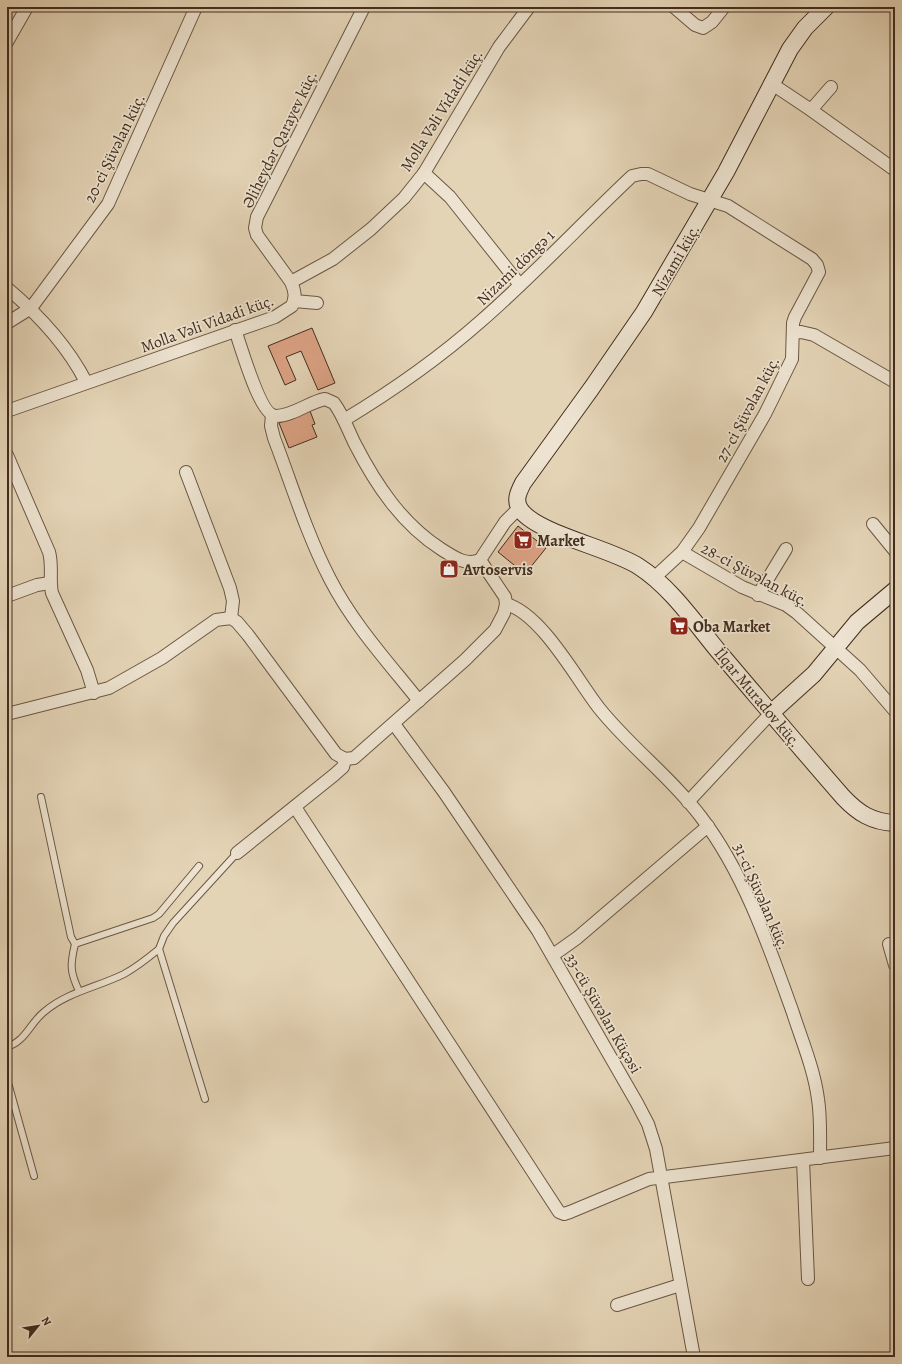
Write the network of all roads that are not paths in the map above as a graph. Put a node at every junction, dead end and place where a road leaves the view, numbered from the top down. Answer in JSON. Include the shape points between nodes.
{"nodes":[{"id":1,"x":27,"y":7,"type":"edge"},
{"id":2,"x":196,"y":7,"type":"edge"},
{"id":3,"x":364,"y":7,"type":"edge"},
{"id":4,"x":529,"y":7,"type":"edge"},
{"id":5,"x":674,"y":7,"type":"edge"},
{"id":6,"x":724,"y":7,"type":"edge"},
{"id":7,"x":826,"y":7,"type":"edge"},
{"id":8,"x":7,"y":42,"type":"edge"},
{"id":9,"x":772,"y":84,"type":"junction"},
{"id":10,"x":831,"y":87,"type":"dead end"},
{"id":11,"x":811,"y":110,"type":"junction"},
{"id":12,"x":895,"y":170,"type":"edge"},
{"id":13,"x":424,"y":173,"type":"junction"},
{"id":14,"x":710,"y":200,"type":"junction"},
{"id":15,"x":291,"y":282,"type":"junction"},
{"id":16,"x":520,"y":285,"type":"junction"},
{"id":17,"x":7,"y":288,"type":"edge"},
{"id":18,"x":294,"y":302,"type":"junction"},
{"id":19,"x":317,"y":303,"type":"dead end"},
{"id":20,"x":31,"y":308,"type":"junction"},
{"id":21,"x":7,"y":323,"type":"edge"},
{"id":22,"x":235,"y":330,"type":"junction"},
{"id":23,"x":793,"y":333,"type":"junction"},
{"id":24,"x":86,"y":382,"type":"junction"},
{"id":25,"x":895,"y":382,"type":"edge"},
{"id":26,"x":7,"y":411,"type":"edge"},
{"id":27,"x":272,"y":415,"type":"junction"},
{"id":28,"x":344,"y":420,"type":"junction"},
{"id":29,"x":7,"y":455,"type":"edge"},
{"id":30,"x":186,"y":472,"type":"dead end"},
{"id":31,"x":519,"y":508,"type":"junction"},
{"id":32,"x":873,"y":524,"type":"dead end"},
{"id":33,"x":786,"y":549,"type":"dead end"},
{"id":34,"x":895,"y":551,"type":"edge"},
{"id":35,"x":682,"y":552,"type":"junction"},
{"id":36,"x":480,"y":560,"type":"junction"},
{"id":37,"x":654,"y":578,"type":"junction"},
{"id":38,"x":50,"y":583,"type":"junction"},
{"id":39,"x":895,"y":590,"type":"edge"},
{"id":40,"x":758,"y":595,"type":"junction"},
{"id":41,"x":7,"y":596,"type":"edge"},
{"id":42,"x":506,"y":604,"type":"junction"},
{"id":43,"x":230,"y":618,"type":"junction"},
{"id":44,"x":835,"y":646,"type":"junction"},
{"id":45,"x":94,"y":693,"type":"junction"},
{"id":46,"x":419,"y":701,"type":"junction"},
{"id":47,"x":895,"y":711,"type":"edge"},
{"id":48,"x":771,"y":713,"type":"junction"},
{"id":49,"x":7,"y":714,"type":"edge"},
{"id":50,"x":394,"y":724,"type":"junction"},
{"id":51,"x":344,"y":760,"type":"junction"},
{"id":52,"x":42,"y":797,"type":"dead end"},
{"id":53,"x":688,"y":802,"type":"junction"},
{"id":54,"x":295,"y":808,"type":"junction"},
{"id":55,"x":895,"y":823,"type":"edge"},
{"id":56,"x":708,"y":826,"type":"junction"},
{"id":57,"x":237,"y":853,"type":"joint"},
{"id":58,"x":199,"y":866,"type":"dead end"},
{"id":59,"x":75,"y":944,"type":"junction"},
{"id":60,"x":889,"y":944,"type":"dead end"},
{"id":61,"x":159,"y":949,"type":"junction"},
{"id":62,"x":553,"y":955,"type":"junction"},
{"id":63,"x":895,"y":965,"type":"edge"},
{"id":64,"x":79,"y":991,"type":"junction"},
{"id":65,"x":7,"y":1047,"type":"edge"},
{"id":66,"x":7,"y":1079,"type":"edge"},
{"id":67,"x":205,"y":1099,"type":"dead end"},
{"id":68,"x":895,"y":1148,"type":"edge"},
{"id":69,"x":820,"y":1158,"type":"junction"},
{"id":70,"x":803,"y":1160,"type":"junction"},
{"id":71,"x":34,"y":1176,"type":"dead end"},
{"id":72,"x":660,"y":1177,"type":"junction"},
{"id":73,"x":808,"y":1280,"type":"dead end"},
{"id":74,"x":680,"y":1286,"type":"junction"},
{"id":75,"x":616,"y":1305,"type":"dead end"},
{"id":76,"x":694,"y":1357,"type":"edge"}],
"edges":[{"from":1,"to":8,"type":"street"},
{"from":2,"to":20,"type":"street","name":"20-ci Şüvəlan küç.","via":[[108,204]]},
{"from":3,"to":15,"type":"street","name":"Əliheydər Qarayev küç.","via":[[257,217],[257,235]]},
{"from":4,"to":13,"type":"street","name":"Molla Vəli Vidadi küç.","via":[[492,59]]},
{"from":5,"to":6,"type":"street","via":[[695,25],[703,28],[712,22]]},
{"from":7,"to":9,"type":"street","name":"Nizami küç.","via":[[797,39]]},
{"from":9,"to":11,"type":"street"},
{"from":9,"to":14,"type":"street","name":"Nizami küç."},
{"from":10,"to":11,"type":"street"},
{"from":11,"to":12,"type":"street"},
{"from":13,"to":15,"type":"street","name":"Molla Vəli Vidadi küç.","via":[[404,198],[371,229],[326,264]]},
{"from":13,"to":16,"type":"street","via":[[450,197]]},
{"from":14,"to":16,"type":"street","name":"Nizami döngə 1","via":[[690,194],[648,174],[632,176]]},
{"from":14,"to":23,"type":"street","name":"27-ci Şüvəlan küç.","via":[[728,206],[812,259],[817,265],[819,272],[796,317]]},
{"from":14,"to":31,"type":"street","name":"Nizami küç.","via":[[644,312],[523,483],[517,496]]},
{"from":15,"to":18,"type":"street","name":"Molla Vəli Vidadi küç."},
{"from":16,"to":28,"type":"street","name":"Nizami döngə 1","via":[[482,321],[410,378]]},
{"from":17,"to":20,"type":"street"},
{"from":18,"to":19,"type":"street"},
{"from":18,"to":22,"type":"street","name":"Molla Vəli Vidadi küç.","via":[[283,313]]},
{"from":20,"to":21,"type":"street","name":"20-ci Şüvəlan küç."},
{"from":20,"to":24,"type":"street","via":[[66,348]]},
{"from":22,"to":24,"type":"street","name":"Molla Vəli Vidadi küç."},
{"from":22,"to":27,"type":"street","via":[[260,399],[265,410]]},
{"from":23,"to":25,"type":"street","via":[[814,335]]},
{"from":23,"to":35,"type":"street","name":"27-ci Şüvəlan küç.","via":[[792,359],[765,414],[706,517]]},
{"from":24,"to":26,"type":"street","name":"Molla Vəli Vidadi küç."},
{"from":27,"to":28,"type":"street","via":[[281,415],[325,399],[334,403]]},
{"from":27,"to":46,"type":"street","via":[[274,438],[330,579],[361,627]]},
{"from":28,"to":36,"type":"street","via":[[367,466],[406,520],[429,541],[453,556],[468,562]]},
{"from":29,"to":38,"type":"street","via":[[49,552],[52,563]]},
{"from":30,"to":43,"type":"street","via":[[230,588],[233,601]]},
{"from":31,"to":36,"type":"street","via":[[505,522]]},
{"from":31,"to":37,"type":"street","name":"İlqar Muradov küç.","via":[[529,519],[542,526],[625,558]]},
{"from":32,"to":34,"type":"street"},
{"from":33,"to":40,"type":"street"},
{"from":35,"to":37,"type":"street","name":"27-ci Şüvəlan küç."},
{"from":35,"to":40,"type":"street","name":"28-ci Şüvəlan küç."},
{"from":36,"to":42,"type":"street","via":[[502,592]]},
{"from":37,"to":48,"type":"street","name":"İlqar Muradov küç.","via":[[684,609]]},
{"from":38,"to":41,"type":"street"},
{"from":38,"to":45,"type":"street","via":[[56,604],[87,670]]},
{"from":39,"to":44,"type":"street","via":[[866,613]]},
{"from":40,"to":44,"type":"street","name":"28-ci Şüvəlan küç.","via":[[792,608]]},
{"from":42,"to":46,"type":"street","via":[[495,630]]},
{"from":42,"to":53,"type":"street","name":"31-ci Şüvəlan küç.","via":[[515,606],[523,612],[554,645],[611,722]]},
{"from":43,"to":45,"type":"street","via":[[216,620],[134,675]]},
{"from":43,"to":51,"type":"street","via":[[248,635],[332,749]]},
{"from":44,"to":47,"type":"street","name":"28-ci Şüvəlan küç.","via":[[860,670]]},
{"from":44,"to":48,"type":"street","via":[[814,674]]},
{"from":45,"to":49,"type":"street"},
{"from":46,"to":50,"type":"street"},
{"from":48,"to":53,"type":"street"},
{"from":48,"to":55,"type":"street","name":"İlqar Muradov küç.","via":[[852,807],[869,818]]},
{"from":50,"to":51,"type":"street","via":[[359,755]]},
{"from":50,"to":62,"type":"street","name":"33-cü Şüvəlan Küçəsi","via":[[457,811]]},
{"from":51,"to":54,"type":"street","via":[[343,767]]},
{"from":52,"to":59,"type":"lane","via":[[71,937]]},
{"from":53,"to":56,"type":"street","name":"31-ci Şüvəlan küç."},
{"from":54,"to":57,"type":"street"},
{"from":54,"to":72,"type":"street","via":[[559,1212],[570,1212],[638,1182]]},
{"from":56,"to":62,"type":"street"},
{"from":56,"to":69,"type":"street","name":"31-ci Şüvəlan küç.","via":[[741,881],[782,983],[809,1062],[818,1098]]},
{"from":57,"to":61,"type":"lane","via":[[173,923]]},
{"from":58,"to":59,"type":"lane","via":[[153,918]]},
{"from":59,"to":64,"type":"lane","via":[[70,964],[72,977]]},
{"from":60,"to":63,"type":"street"},
{"from":61,"to":64,"type":"lane","via":[[141,964],[123,974]]},
{"from":61,"to":67,"type":"lane"},
{"from":62,"to":72,"type":"street","name":"33-cü Şüvəlan Küçəsi","via":[[645,1119],[653,1138]]},
{"from":64,"to":65,"type":"lane","via":[[43,1012],[29,1032],[15,1044]]},
{"from":66,"to":71,"type":"lane"},
{"from":68,"to":69,"type":"street"},
{"from":69,"to":70,"type":"street"},
{"from":70,"to":72,"type":"street"},
{"from":70,"to":73,"type":"street"},
{"from":72,"to":74,"type":"street","name":"33-cü Şüvəlan Küçəsi"},
{"from":74,"to":75,"type":"street"},
{"from":74,"to":76,"type":"street","name":"33-cü Şüvəlan Küçəsi"}]}
